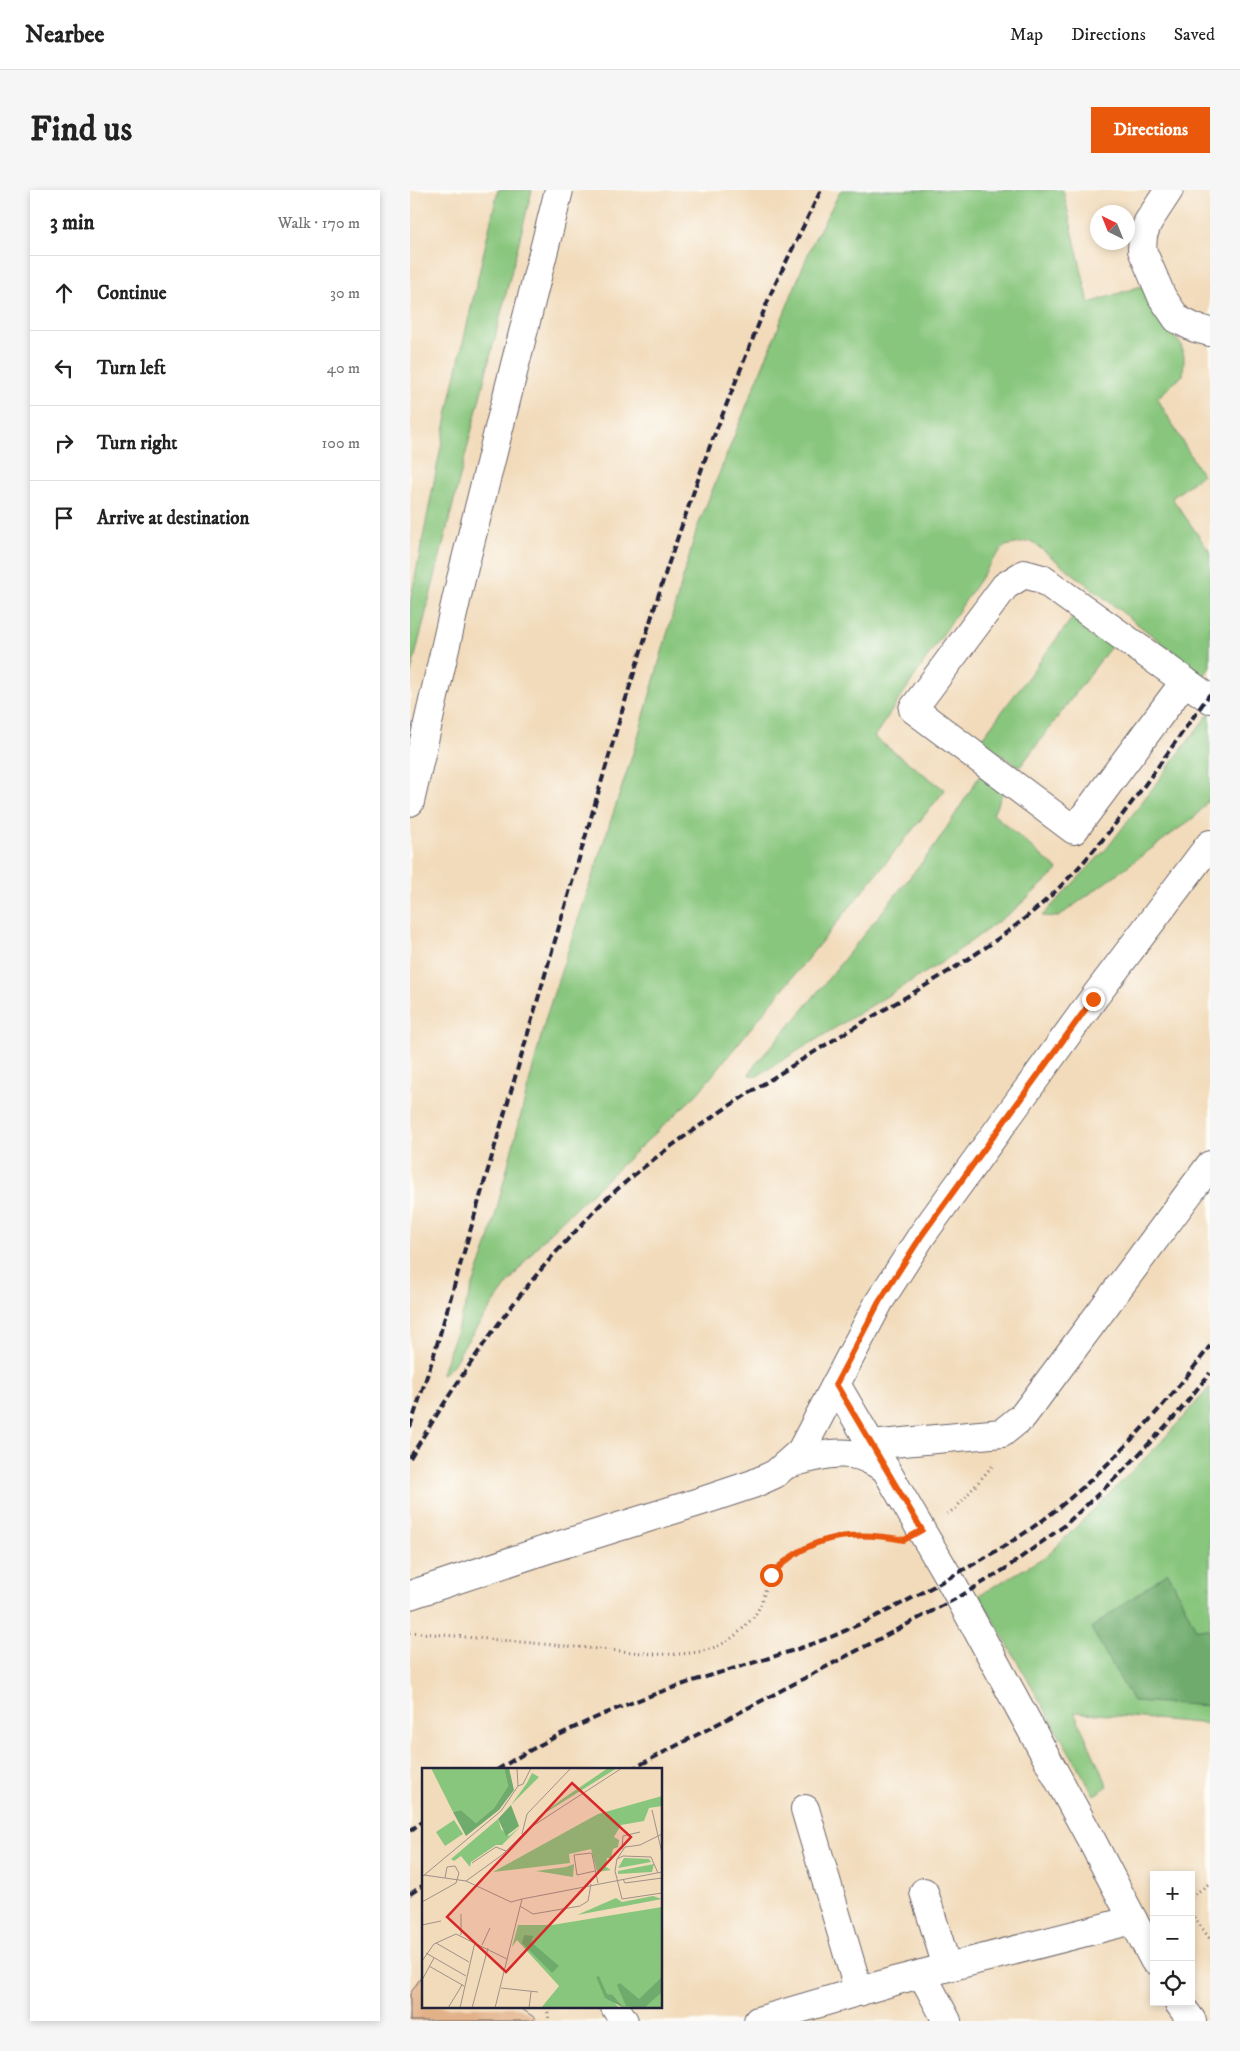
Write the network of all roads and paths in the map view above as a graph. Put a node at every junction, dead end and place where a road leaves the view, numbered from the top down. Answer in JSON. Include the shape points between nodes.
{"nodes":[{"id":1,"x":559,"y":190,"type":"edge"},
{"id":2,"x":1169,"y":190,"type":"edge"},
{"id":3,"x":1210,"y":332,"type":"edge"},
{"id":4,"x":1185,"y":681,"type":"junction"},
{"id":5,"x":1210,"y":699,"type":"edge"},
{"id":6,"x":410,"y":802,"type":"edge"},
{"id":7,"x":1210,"y":844,"type":"edge"},
{"id":8,"x":1210,"y":1165,"type":"edge"},
{"id":9,"x":836,"y":1384,"type":"junction"},
{"id":10,"x":1008,"y":1428,"type":"junction"},
{"id":11,"x":870,"y":1445,"type":"junction"},
{"id":12,"x":788,"y":1464,"type":"junction"},
{"id":13,"x":885,"y":1468,"type":"junction"},
{"id":14,"x":922,"y":1530,"type":"junction"},
{"id":15,"x":410,"y":1595,"type":"edge"},
{"id":16,"x":410,"y":1633,"type":"edge"},
{"id":17,"x":805,"y":1809,"type":"dead end"},
{"id":18,"x":1210,"y":1883,"type":"edge"},
{"id":19,"x":924,"y":1892,"type":"dead end"},
{"id":20,"x":1195,"y":1894,"type":"edge"},
{"id":21,"x":1193,"y":1916,"type":"edge"},
{"id":22,"x":1133,"y":1920,"type":"junction"},
{"id":23,"x":1210,"y":1938,"type":"edge"},
{"id":24,"x":1150,"y":1952,"type":"edge"},
{"id":25,"x":935,"y":1971,"type":"junction"},
{"id":26,"x":860,"y":1992,"type":"junction"},
{"id":27,"x":1181,"y":2006,"type":"edge"},
{"id":28,"x":547,"y":2008,"type":"edge"},
{"id":29,"x":616,"y":2008,"type":"edge"},
{"id":30,"x":775,"y":2019,"type":"edge"},
{"id":31,"x":549,"y":2021,"type":"edge"},
{"id":32,"x":624,"y":2021,"type":"edge"},
{"id":33,"x":947,"y":2021,"type":"edge"},
{"id":34,"x":1192,"y":2021,"type":"edge"}],
"edges":[{"from":1,"to":6,"type":"lane","via":[[460,583]]},
{"from":2,"to":3,"type":"lane","via":[[1148,222],[1142,250],[1162,297],[1177,319]]},
{"from":4,"to":4,"type":"lane","via":[[1042,579],[1024,574],[1005,586],[913,709],[1074,830]]},
{"from":4,"to":5,"type":"lane"},
{"from":7,"to":9,"type":"lane","via":[[922,1235],[879,1302]]},
{"from":8,"to":10,"type":"lane","via":[[1024,1416]]},
{"from":9,"to":11,"type":"lane"},
{"from":9,"to":12,"type":"lane","via":[[801,1451]]},
{"from":10,"to":11,"type":"lane","via":[[1002,1433]]},
{"from":10,"to":14,"type":"path","via":[[997,1460],[983,1478],[956,1508]]},
{"from":11,"to":13,"type":"lane"},
{"from":12,"to":13,"type":"lane","via":[[822,1455],[842,1454],[859,1456]]},
{"from":12,"to":15,"type":"lane","via":[[753,1484]]},
{"from":13,"to":14,"type":"lane"},
{"from":14,"to":16,"type":"path","via":[[904,1540],[883,1536],[824,1539],[799,1551],[771,1575],[757,1613],[741,1631],[706,1651],[654,1654]]},
{"from":14,"to":22,"type":"lane"},
{"from":17,"to":26,"type":"lane"},
{"from":18,"to":20,"type":"path"},
{"from":19,"to":25,"type":"lane"},
{"from":21,"to":23,"type":"path"},
{"from":22,"to":24,"type":"lane"},
{"from":22,"to":25,"type":"lane"},
{"from":25,"to":26,"type":"lane"},
{"from":25,"to":33,"type":"lane"},
{"from":26,"to":30,"type":"lane"},
{"from":27,"to":34,"type":"lane"},
{"from":28,"to":31,"type":"path"},
{"from":29,"to":32,"type":"lane"}]}
